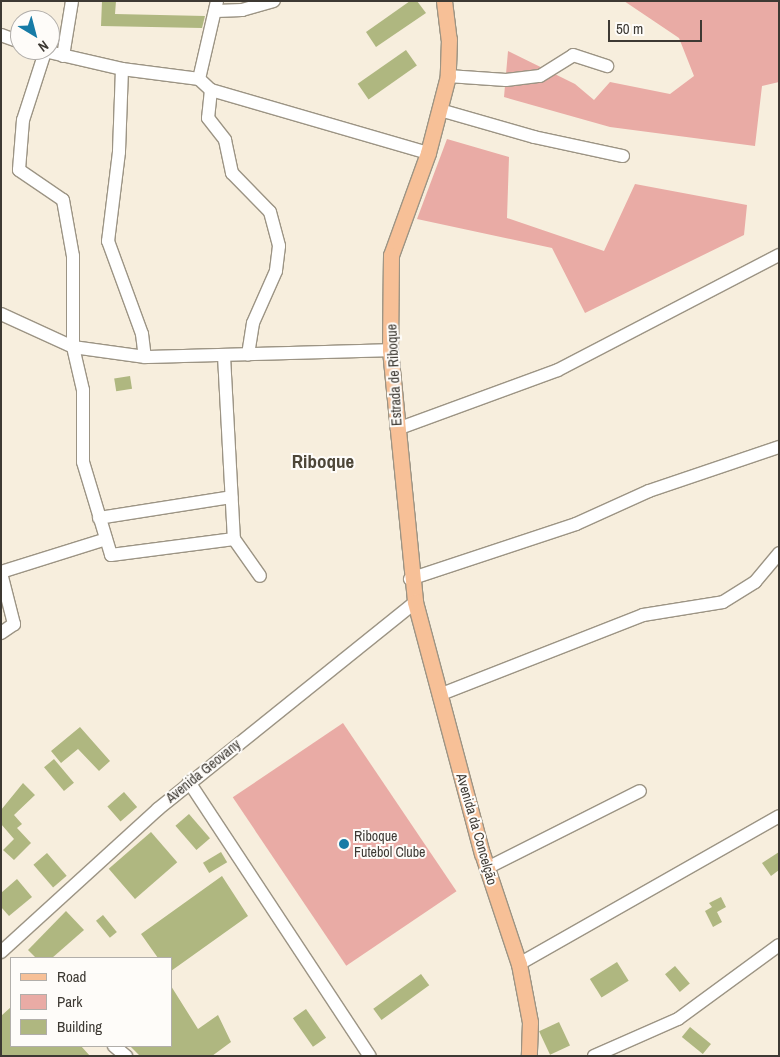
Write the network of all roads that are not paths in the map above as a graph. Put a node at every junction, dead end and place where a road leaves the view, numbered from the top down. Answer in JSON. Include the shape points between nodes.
{"nodes":[{"id":1,"x":72,"y":1,"type":"edge"},
{"id":2,"x":274,"y":1,"type":"edge"},
{"id":3,"x":444,"y":1,"type":"edge"},
{"id":4,"x":217,"y":6,"type":"edge"},
{"id":5,"x":62,"y":56,"type":"joint"},
{"id":6,"x":40,"y":60,"type":"edge"},
{"id":7,"x":607,"y":66,"type":"dead end"},
{"id":8,"x":122,"y":69,"type":"junction"},
{"id":9,"x":448,"y":76,"type":"junction"},
{"id":10,"x":198,"y":79,"type":"junction"},
{"id":11,"x":211,"y":90,"type":"junction"},
{"id":12,"x":440,"y":110,"type":"junction"},
{"id":13,"x":428,"y":153,"type":"junction"},
{"id":14,"x":623,"y":156,"type":"dead end"},
{"id":15,"x":779,"y":255,"type":"edge"},
{"id":16,"x":1,"y":314,"type":"edge"},
{"id":17,"x":73,"y":347,"type":"junction"},
{"id":18,"x":390,"y":350,"type":"junction"},
{"id":19,"x":248,"y":355,"type":"junction"},
{"id":20,"x":224,"y":356,"type":"junction"},
{"id":21,"x":145,"y":357,"type":"junction"},
{"id":22,"x":397,"y":429,"type":"junction"},
{"id":23,"x":779,"y":448,"type":"edge"},
{"id":24,"x":231,"y":497,"type":"junction"},
{"id":25,"x":99,"y":518,"type":"junction"},
{"id":26,"x":106,"y":539,"type":"junction"},
{"id":27,"x":234,"y":539,"type":"junction"},
{"id":28,"x":779,"y":553,"type":"edge"},
{"id":29,"x":1,"y":573,"type":"edge"},
{"id":30,"x":260,"y":576,"type":"dead end"},
{"id":31,"x":410,"y":579,"type":"junction"},
{"id":32,"x":415,"y":602,"type":"junction"},
{"id":33,"x":1,"y":633,"type":"edge"},
{"id":34,"x":439,"y":695,"type":"junction"},
{"id":35,"x":189,"y":782,"type":"junction"},
{"id":36,"x":640,"y":791,"type":"dead end"},
{"id":37,"x":779,"y":816,"type":"edge"},
{"id":38,"x":487,"y":868,"type":"junction"},
{"id":39,"x":779,"y":945,"type":"edge"},
{"id":40,"x":4,"y":953,"type":"edge"},
{"id":41,"x":519,"y":964,"type":"junction"},
{"id":42,"x":115,"y":1047,"type":"edge"},
{"id":43,"x":126,"y":1056,"type":"edge"},
{"id":44,"x":370,"y":1056,"type":"edge"},
{"id":45,"x":529,"y":1056,"type":"edge"},
{"id":46,"x":594,"y":1056,"type":"edge"}],
"edges":[{"from":1,"to":5,"type":"street"},
{"from":2,"to":4,"type":"street","via":[[242,10]]},
{"from":3,"to":9,"type":"main road","name":"Estrada de Riboque","via":[[449,39]]},
{"from":4,"to":10,"type":"street"},
{"from":5,"to":8,"type":"street"},
{"from":6,"to":17,"type":"street","via":[[23,120],[19,170],[63,200],[73,256]]},
{"from":7,"to":9,"type":"street","via":[[574,55],[540,76],[506,80]]},
{"from":8,"to":10,"type":"street"},
{"from":8,"to":21,"type":"street","via":[[119,152],[108,241],[142,334]]},
{"from":9,"to":12,"type":"main road","name":"Estrada de Riboque"},
{"from":10,"to":11,"type":"street"},
{"from":11,"to":13,"type":"street"},
{"from":11,"to":19,"type":"street","via":[[208,118],[225,140],[232,173],[270,212],[279,246],[276,271],[252,323]]},
{"from":12,"to":13,"type":"main road","name":"Estrada de Riboque"},
{"from":12,"to":14,"type":"street","via":[[534,138]]},
{"from":13,"to":18,"type":"main road","name":"Estrada de Riboque","via":[[392,255]]},
{"from":15,"to":22,"type":"street","via":[[558,370]]},
{"from":16,"to":17,"type":"street"},
{"from":17,"to":21,"type":"street"},
{"from":17,"to":25,"type":"street","via":[[83,390],[84,462]]},
{"from":18,"to":19,"type":"street"},
{"from":18,"to":22,"type":"main road","name":"Estrada de Riboque"},
{"from":19,"to":20,"type":"street"},
{"from":20,"to":21,"type":"street"},
{"from":20,"to":24,"type":"street"},
{"from":22,"to":31,"type":"main road","name":"Estrada de Riboque"},
{"from":23,"to":31,"type":"street","via":[[650,491],[576,524]]},
{"from":24,"to":25,"type":"street"},
{"from":24,"to":27,"type":"street"},
{"from":25,"to":26,"type":"street"},
{"from":26,"to":27,"type":"street","via":[[111,555]]},
{"from":26,"to":29,"type":"street"},
{"from":27,"to":30,"type":"street"},
{"from":28,"to":34,"type":"street","via":[[755,582],[723,602],[643,615]]},
{"from":29,"to":33,"type":"street","via":[[14,624]]},
{"from":31,"to":32,"type":"main road","name":"Estrada de Riboque"},
{"from":32,"to":34,"type":"main road","name":"Avenida da Concelção"},
{"from":32,"to":35,"type":"street","name":"Avenida Geovany"},
{"from":34,"to":38,"type":"main road","name":"Avenida da Concelção"},
{"from":35,"to":40,"type":"street","name":"Avenida Geovany"},
{"from":35,"to":44,"type":"street"},
{"from":36,"to":38,"type":"street"},
{"from":37,"to":41,"type":"street"},
{"from":38,"to":41,"type":"main road","name":"Avenida da Concelção"},
{"from":39,"to":46,"type":"street","via":[[678,1020]]},
{"from":41,"to":45,"type":"main road","name":"Avenida da Concelção","via":[[530,1022]]},
{"from":42,"to":43,"type":"street"}]}
